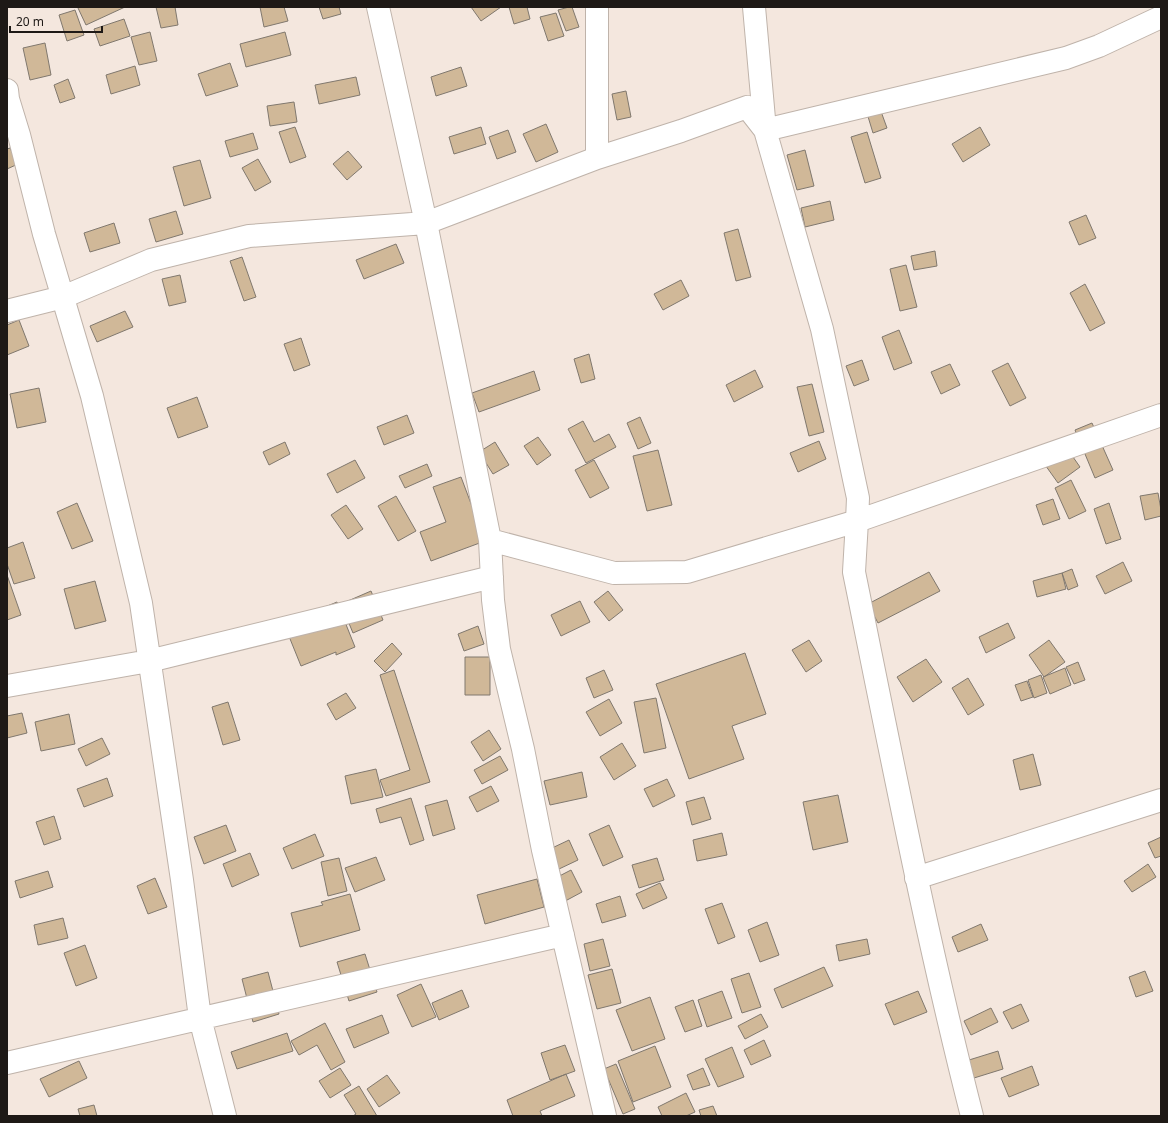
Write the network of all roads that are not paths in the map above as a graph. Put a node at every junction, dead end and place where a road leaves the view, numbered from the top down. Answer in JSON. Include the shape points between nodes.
{"nodes":[{"id":1,"x":378,"y":7,"type":"edge"},
{"id":2,"x":597,"y":7,"type":"edge"},
{"id":3,"x":754,"y":7,"type":"edge"},
{"id":4,"x":1161,"y":17,"type":"edge"},
{"id":5,"x":7,"y":90,"type":"edge"},
{"id":6,"x":765,"y":130,"type":"junction"},
{"id":7,"x":597,"y":158,"type":"junction"},
{"id":8,"x":426,"y":223,"type":"junction"},
{"id":9,"x":63,"y":297,"type":"junction"},
{"id":10,"x":7,"y":311,"type":"edge"},
{"id":11,"x":1161,"y":415,"type":"edge"},
{"id":12,"x":857,"y":521,"type":"junction"},
{"id":13,"x":490,"y":540,"type":"junction"},
{"id":14,"x":492,"y":577,"type":"junction"},
{"id":15,"x":150,"y":661,"type":"junction"},
{"id":16,"x":7,"y":686,"type":"edge"},
{"id":17,"x":1161,"y":800,"type":"edge"},
{"id":18,"x":916,"y":878,"type":"junction"},
{"id":19,"x":563,"y":935,"type":"junction"},
{"id":20,"x":200,"y":1018,"type":"junction"},
{"id":21,"x":7,"y":1063,"type":"edge"},
{"id":22,"x":225,"y":1116,"type":"edge"},
{"id":23,"x":605,"y":1116,"type":"edge"},
{"id":24,"x":972,"y":1116,"type":"edge"}],
"edges":[{"from":1,"to":8,"type":"street"},
{"from":2,"to":7,"type":"street"},
{"from":3,"to":6,"type":"street"},
{"from":4,"to":6,"type":"street","via":[[1099,46],[1066,58]]},
{"from":5,"to":9,"type":"street"},
{"from":6,"to":7,"type":"street","via":[[747,107]]},
{"from":6,"to":12,"type":"street","via":[[822,329],[858,498]]},
{"from":7,"to":8,"type":"street"},
{"from":8,"to":9,"type":"street","via":[[249,236],[151,260]]},
{"from":8,"to":13,"type":"street"},
{"from":9,"to":10,"type":"street"},
{"from":9,"to":15,"type":"street","via":[[96,411],[141,603]]},
{"from":11,"to":12,"type":"street"},
{"from":12,"to":13,"type":"street","via":[[687,572],[614,573]]},
{"from":12,"to":18,"type":"street","via":[[854,572]]},
{"from":13,"to":14,"type":"street"},
{"from":14,"to":15,"type":"street"},
{"from":14,"to":19,"type":"street","via":[[500,649]]},
{"from":15,"to":16,"type":"street"},
{"from":15,"to":20,"type":"street"},
{"from":17,"to":18,"type":"street"},
{"from":18,"to":24,"type":"street"},
{"from":19,"to":20,"type":"street"},
{"from":19,"to":23,"type":"street"},
{"from":20,"to":21,"type":"street"},
{"from":20,"to":22,"type":"street"}]}
